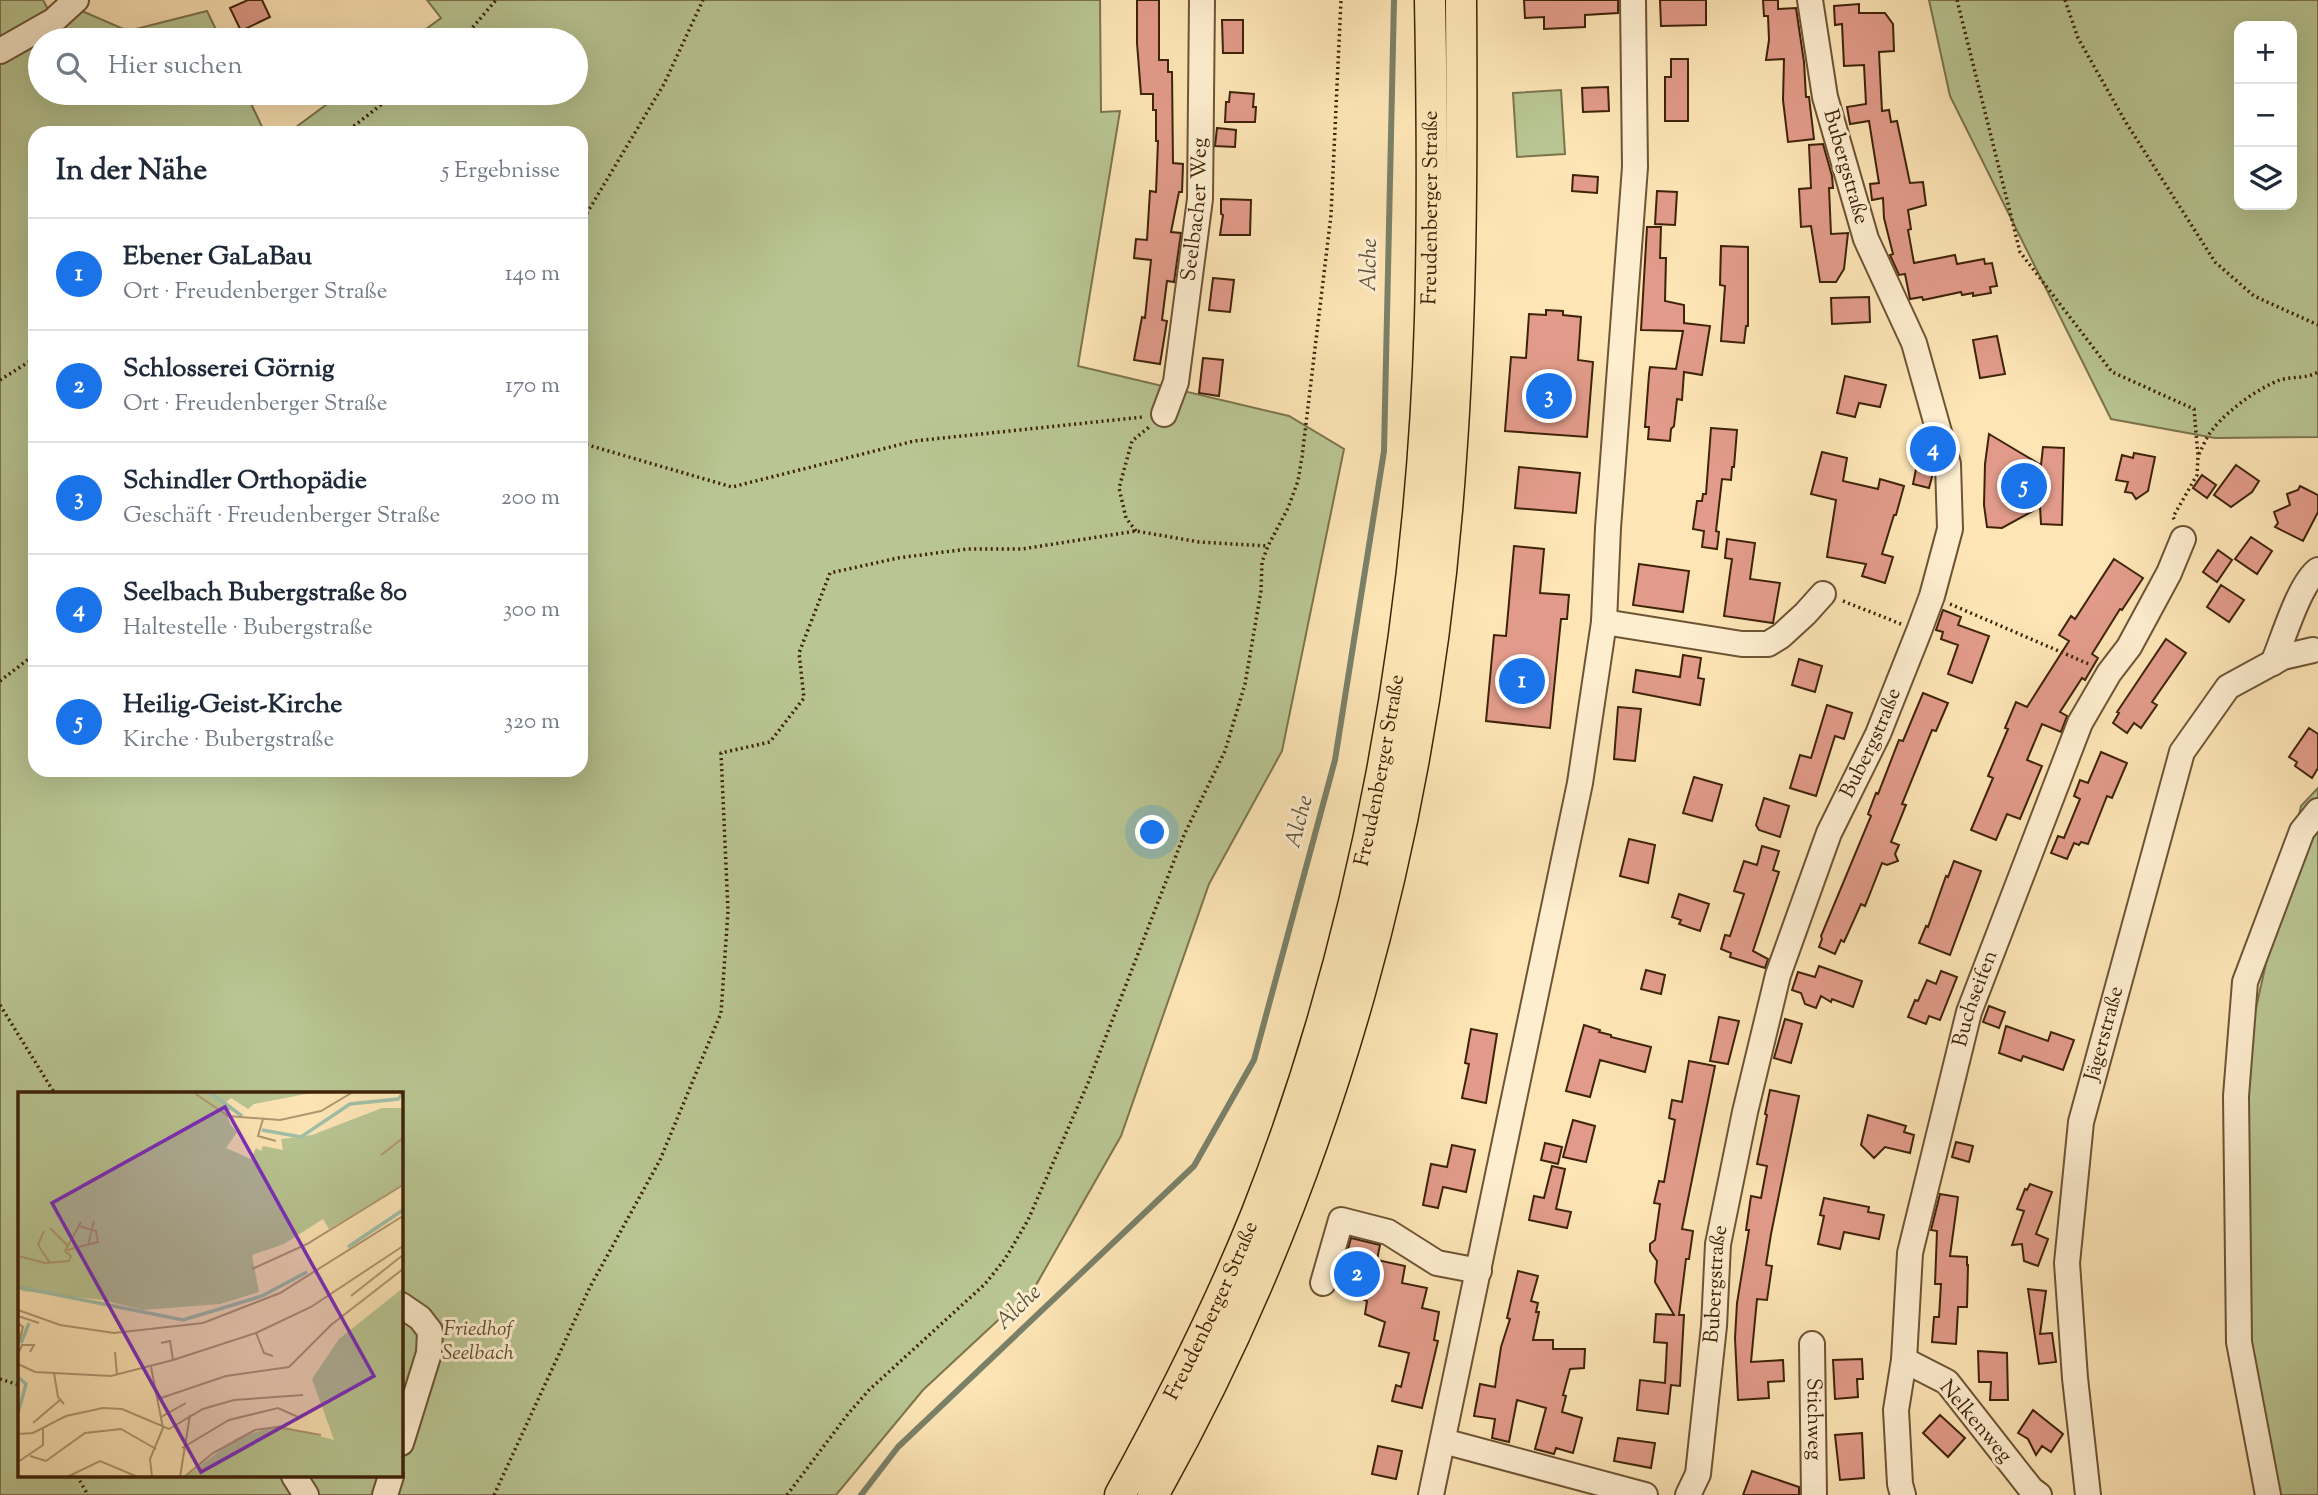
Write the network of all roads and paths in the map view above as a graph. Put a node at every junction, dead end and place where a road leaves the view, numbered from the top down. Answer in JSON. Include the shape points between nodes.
{"nodes":[{"id":1,"x":76,"y":0,"type":"edge"},
{"id":2,"x":496,"y":0,"type":"edge"},
{"id":3,"x":703,"y":0,"type":"edge"},
{"id":4,"x":1202,"y":0,"type":"edge"},
{"id":5,"x":1340,"y":0,"type":"edge"},
{"id":6,"x":1430,"y":0,"type":"edge"},
{"id":7,"x":1461,"y":0,"type":"edge"},
{"id":8,"x":1633,"y":0,"type":"edge"},
{"id":9,"x":1810,"y":0,"type":"edge"},
{"id":10,"x":1957,"y":0,"type":"edge"},
{"id":11,"x":2065,"y":0,"type":"edge"},
{"id":12,"x":41,"y":28,"type":"edge"},
{"id":13,"x":472,"y":28,"type":"edge"},
{"id":14,"x":28,"y":35,"type":"edge"},
{"id":15,"x":0,"y":51,"type":"edge"},
{"id":16,"x":381,"y":105,"type":"edge"},
{"id":17,"x":354,"y":126,"type":"edge"},
{"id":18,"x":588,"y":211,"type":"edge"},
{"id":19,"x":2318,"y":325,"type":"edge"},
{"id":20,"x":28,"y":362,"type":"edge"},
{"id":21,"x":2318,"y":372,"type":"edge"},
{"id":22,"x":0,"y":380,"type":"edge"},
{"id":23,"x":1164,"y":414,"type":"junction"},
{"id":24,"x":588,"y":445,"type":"edge"},
{"id":25,"x":2198,"y":456,"type":"junction"},
{"id":26,"x":1136,"y":531,"type":"junction"},
{"id":27,"x":2183,"y":539,"type":"joint"},
{"id":28,"x":1268,"y":546,"type":"junction"},
{"id":29,"x":2318,"y":570,"type":"edge"},
{"id":30,"x":1823,"y":594,"type":"joint"},
{"id":31,"x":1932,"y":596,"type":"junction"},
{"id":32,"x":1604,"y":622,"type":"junction"},
{"id":33,"x":1919,"y":631,"type":"junction"},
{"id":34,"x":2312,"y":650,"type":"dead end"},
{"id":35,"x":28,"y":659,"type":"edge"},
{"id":36,"x":2273,"y":663,"type":"junction"},
{"id":37,"x":2109,"y":673,"type":"junction"},
{"id":38,"x":0,"y":681,"type":"edge"},
{"id":39,"x":2318,"y":811,"type":"edge"},
{"id":40,"x":0,"y":1005,"type":"edge"},
{"id":41,"x":54,"y":1092,"type":"edge"},
{"id":42,"x":1479,"y":1271,"type":"junction"},
{"id":43,"x":1324,"y":1283,"type":"dead end"},
{"id":44,"x":402,"y":1306,"type":"edge"},
{"id":45,"x":1812,"y":1344,"type":"dead end"},
{"id":46,"x":1904,"y":1360,"type":"junction"},
{"id":47,"x":0,"y":1379,"type":"edge"},
{"id":48,"x":18,"y":1385,"type":"edge"},
{"id":49,"x":405,"y":1410,"type":"edge"},
{"id":50,"x":402,"y":1435,"type":"edge"},
{"id":51,"x":1443,"y":1441,"type":"junction"},
{"id":52,"x":78,"y":1478,"type":"edge"},
{"id":53,"x":390,"y":1478,"type":"edge"},
{"id":54,"x":88,"y":1495,"type":"edge"},
{"id":55,"x":385,"y":1495,"type":"edge"},
{"id":56,"x":494,"y":1495,"type":"edge"},
{"id":57,"x":786,"y":1495,"type":"edge"},
{"id":58,"x":1120,"y":1495,"type":"edge"},
{"id":59,"x":1153,"y":1495,"type":"edge"},
{"id":60,"x":1431,"y":1495,"type":"edge"},
{"id":61,"x":1645,"y":1495,"type":"edge"},
{"id":62,"x":1688,"y":1495,"type":"edge"},
{"id":63,"x":1814,"y":1495,"type":"edge"},
{"id":64,"x":1903,"y":1495,"type":"edge"},
{"id":65,"x":2039,"y":1495,"type":"edge"},
{"id":66,"x":2088,"y":1495,"type":"edge"},
{"id":67,"x":2268,"y":1495,"type":"edge"}],
"edges":[{"from":1,"to":12,"type":"street"},
{"from":2,"to":13,"type":"path"},
{"from":3,"to":18,"type":"path","via":[[664,84]]},
{"from":4,"to":23,"type":"street","name":"Seelbacher Weg","via":[[1200,199],[1176,382]]},
{"from":5,"to":28,"type":"path","via":[[1331,215],[1304,444],[1298,481]]},
{"from":6,"to":58,"type":"main road","name":"Freudenberger Straße","via":[[1431,282],[1422,461],[1394,700],[1371,823],[1345,938],[1290,1122],[1256,1215],[1193,1357]]},
{"from":7,"to":59,"type":"main road","name":"Freudenberger Straße","via":[[1462,165],[1451,460],[1424,701],[1399,828],[1374,941],[1318,1129],[1220,1368]]},
{"from":8,"to":32,"type":"street","via":[[1635,167]]},
{"from":9,"to":31,"type":"street","name":"Bubergstraße","via":[[1825,97],[1866,239],[1914,344],[1948,464],[1950,529]]},
{"from":10,"to":25,"type":"path","via":[[2020,252],[2112,372],[2194,409]]},
{"from":11,"to":19,"type":"path","via":[[2078,38],[2125,121],[2215,262],[2254,296]]},
{"from":14,"to":15,"type":"street"},
{"from":16,"to":17,"type":"path"},
{"from":20,"to":22,"type":"path"},
{"from":21,"to":25,"type":"path","via":[[2277,381],[2239,406],[2211,431]]},
{"from":23,"to":24,"type":"path","via":[[914,441],[732,487]]},
{"from":23,"to":26,"type":"path","via":[[1132,441],[1119,488],[1126,518]]},
{"from":25,"to":27,"type":"path","via":[[2197,475],[2174,517]]},
{"from":26,"to":28,"type":"path","via":[[1199,542]]},
{"from":26,"to":56,"type":"path","via":[[1022,549],[967,549],[898,558],[830,573],[799,653],[804,698],[770,742],[721,753],[728,911],[721,1013],[660,1160],[590,1287]]},
{"from":27,"to":37,"type":"street","name":"Buchseifen","via":[[2129,647]]},
{"from":28,"to":57,"type":"path","via":[[1245,684],[1225,751],[1184,835],[1093,1071],[1028,1220],[985,1284],[869,1390]]},
{"from":29,"to":36,"type":"street","via":[[2299,598]]},
{"from":30,"to":32,"type":"street","via":[[1768,644]]},
{"from":30,"to":33,"type":"path"},
{"from":31,"to":33,"type":"street","name":"Bubergstraße"},
{"from":31,"to":37,"type":"path"},
{"from":32,"to":42,"type":"street","via":[[1580,783]]},
{"from":33,"to":62,"type":"street","name":"Bubergstraße","via":[[1878,734],[1829,833],[1778,975],[1718,1244],[1698,1474]]},
{"from":34,"to":36,"type":"street","name":"Jägerstraße"},
{"from":35,"to":38,"type":"path"},
{"from":36,"to":66,"type":"street","name":"Jägerstraße","via":[[2228,687],[2182,752],[2081,1122],[2067,1263]]},
{"from":37,"to":46,"type":"street","name":"Buchseifen","via":[[2080,723],[1969,1012],[1910,1253]]},
{"from":39,"to":67,"type":"street","via":[[2302,831],[2245,982],[2236,1096],[2239,1342]]},
{"from":40,"to":41,"type":"path"},
{"from":42,"to":43,"type":"street","via":[[1437,1263],[1388,1232],[1341,1220]]},
{"from":42,"to":51,"type":"street"},
{"from":44,"to":49,"type":"street","via":[[430,1331],[429,1353]]},
{"from":45,"to":63,"type":"street","name":"Stichweg"},
{"from":46,"to":64,"type":"street","name":"Buchseifen","via":[[1896,1410]]},
{"from":46,"to":65,"type":"street","name":"Nelkenweg","via":[[1947,1382]]},
{"from":47,"to":48,"type":"path"},
{"from":49,"to":50,"type":"street"},
{"from":51,"to":60,"type":"street"},
{"from":51,"to":61,"type":"street"},
{"from":52,"to":54,"type":"path"},
{"from":53,"to":55,"type":"street"}]}
